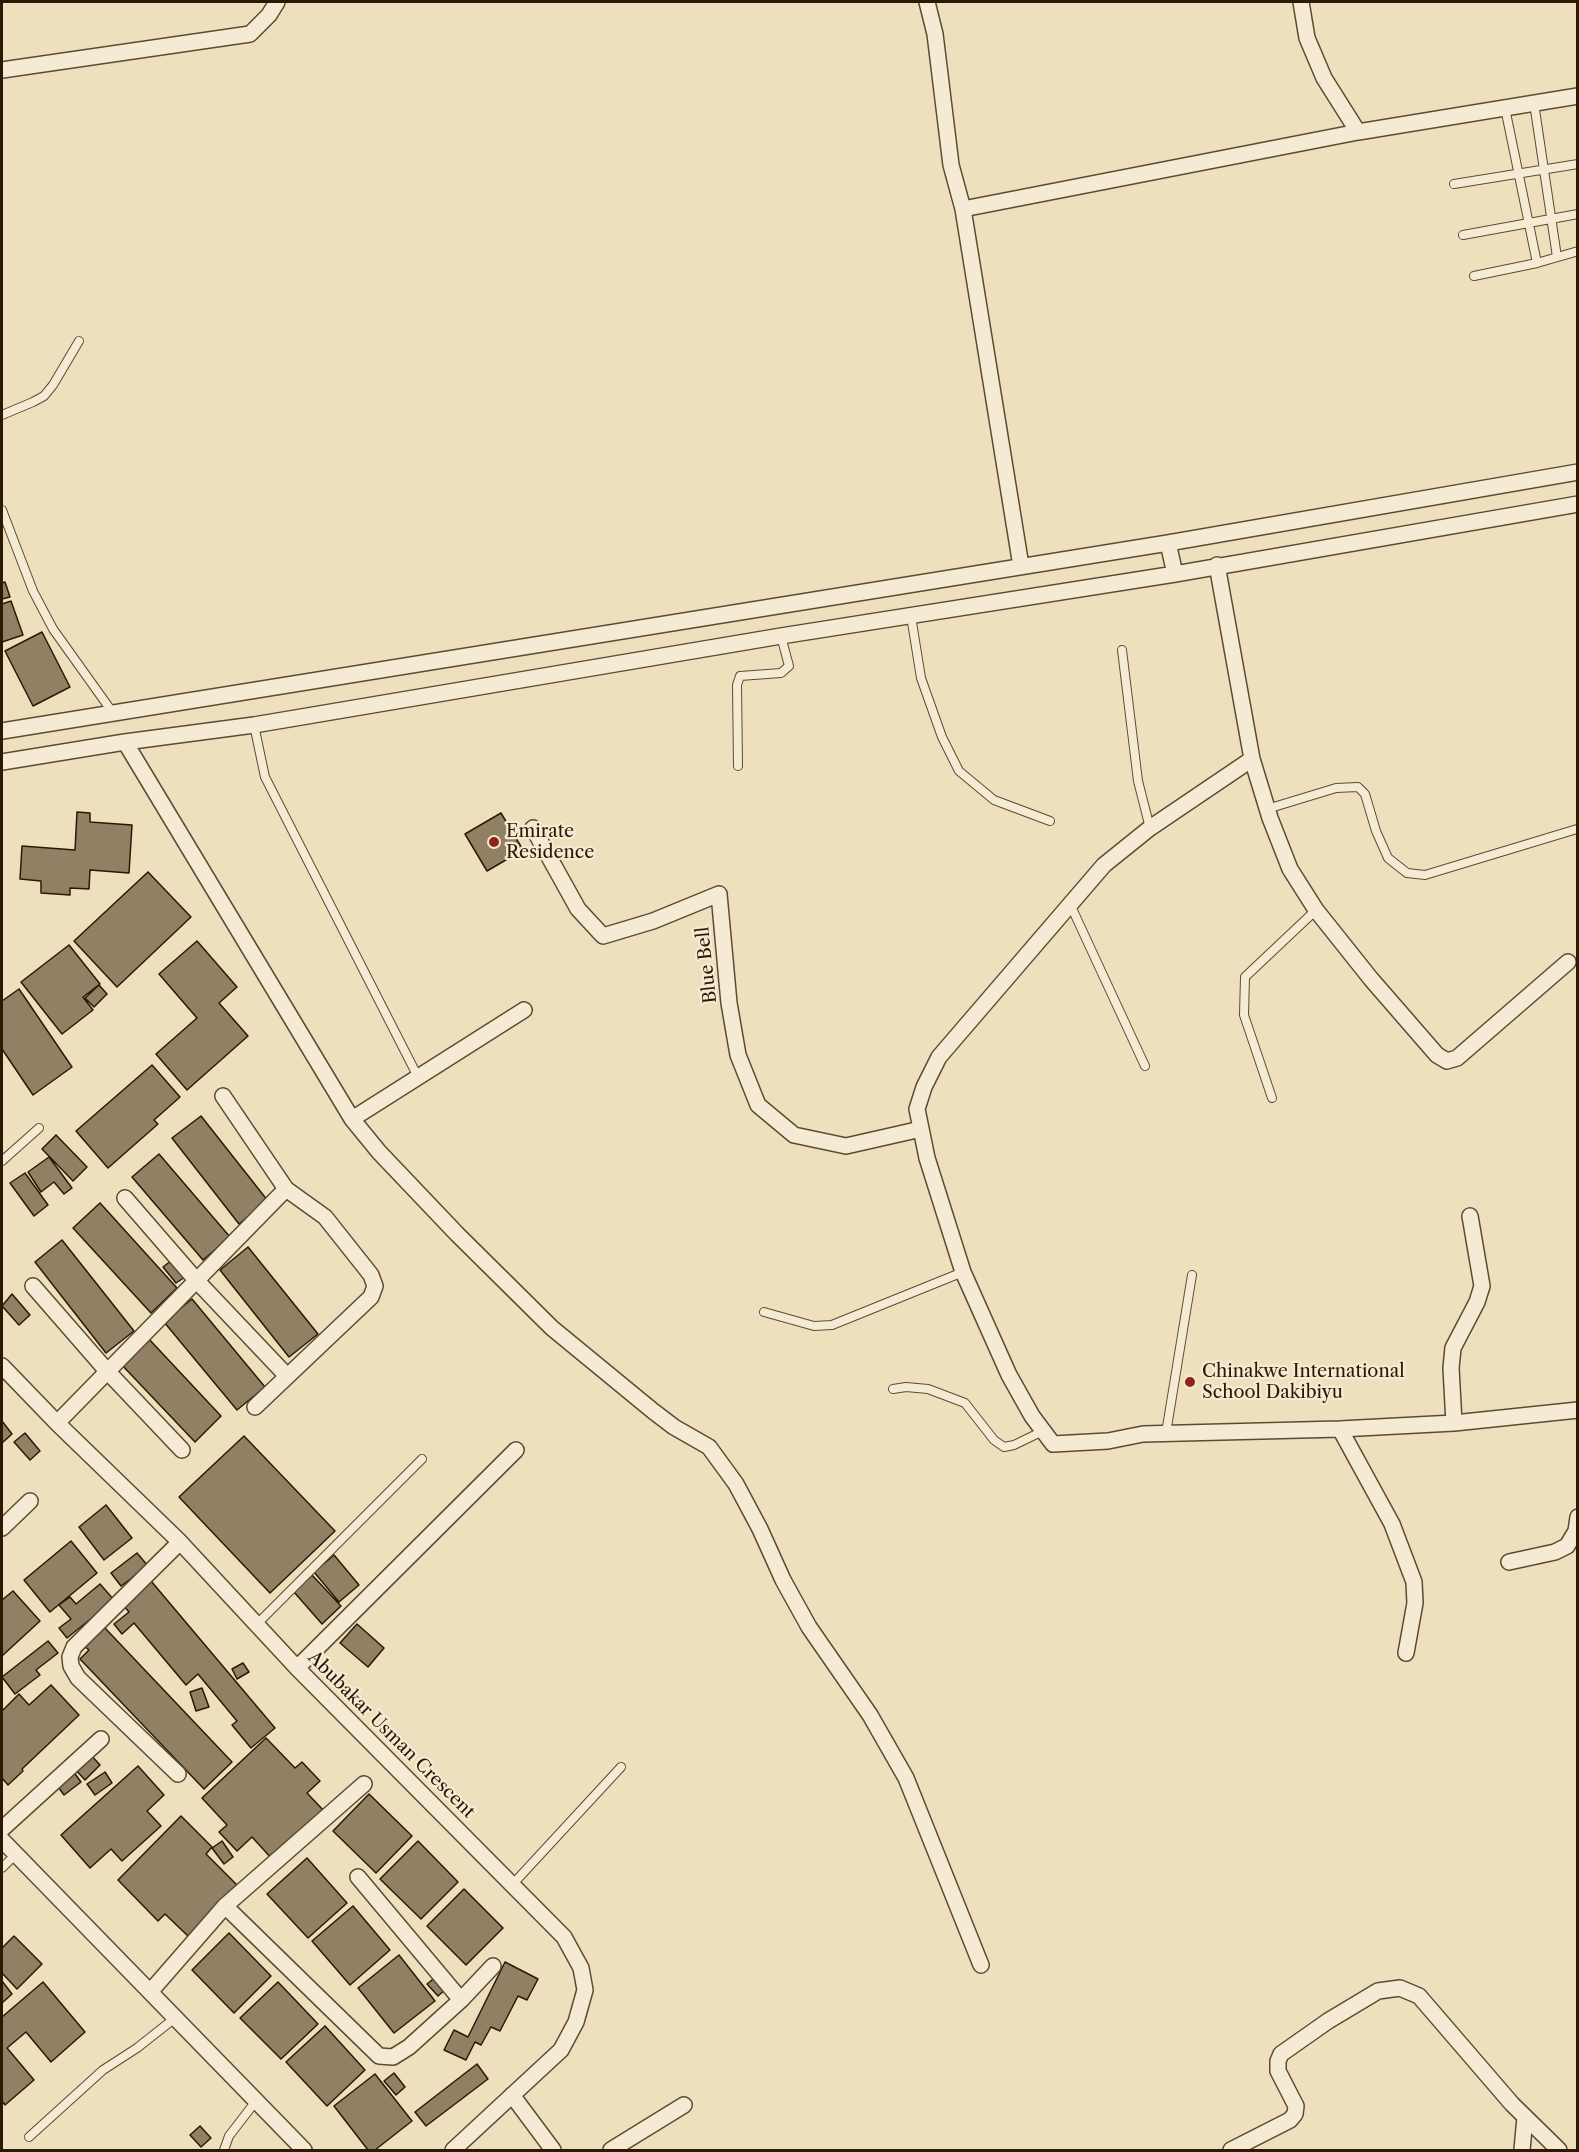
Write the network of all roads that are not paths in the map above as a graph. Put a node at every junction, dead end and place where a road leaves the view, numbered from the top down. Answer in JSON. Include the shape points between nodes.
{"nodes":[{"id":1,"x":277,"y":2,"type":"edge"},
{"id":2,"x":927,"y":2,"type":"edge"},
{"id":3,"x":1302,"y":2,"type":"edge"},
{"id":4,"x":2,"y":70,"type":"edge"},
{"id":5,"x":1578,"y":96,"type":"edge"},
{"id":6,"x":1534,"y":103,"type":"junction"},
{"id":7,"x":1505,"y":108,"type":"junction"},
{"id":8,"x":1358,"y":132,"type":"junction"},
{"id":9,"x":1578,"y":164,"type":"edge"},
{"id":10,"x":1544,"y":170,"type":"junction"},
{"id":11,"x":1519,"y":173,"type":"junction"},
{"id":12,"x":1454,"y":184,"type":"dead end"},
{"id":13,"x":963,"y":209,"type":"junction"},
{"id":14,"x":1578,"y":214,"type":"edge"},
{"id":15,"x":1551,"y":220,"type":"junction"},
{"id":16,"x":1529,"y":223,"type":"junction"},
{"id":17,"x":1463,"y":235,"type":"dead end"},
{"id":18,"x":1578,"y":251,"type":"edge"},
{"id":19,"x":1557,"y":257,"type":"junction"},
{"id":20,"x":1537,"y":262,"type":"junction"},
{"id":21,"x":1474,"y":276,"type":"dead end"},
{"id":22,"x":80,"y":341,"type":"dead end"},
{"id":23,"x":2,"y":415,"type":"edge"},
{"id":24,"x":1578,"y":472,"type":"edge"},
{"id":25,"x":1577,"y":507,"type":"edge"},
{"id":26,"x":2,"y":510,"type":"edge"},
{"id":27,"x":1168,"y":543,"type":"junction"},
{"id":28,"x":1217,"y":565,"type":"junction"},
{"id":29,"x":1021,"y":566,"type":"junction"},
{"id":30,"x":1174,"y":574,"type":"junction"},
{"id":31,"x":911,"y":616,"type":"junction"},
{"id":32,"x":781,"y":636,"type":"junction"},
{"id":33,"x":1122,"y":650,"type":"dead end"},
{"id":34,"x":114,"y":714,"type":"junction"},
{"id":35,"x":254,"y":725,"type":"junction"},
{"id":36,"x":2,"y":731,"type":"edge"},
{"id":37,"x":125,"y":742,"type":"junction"},
{"id":38,"x":1252,"y":759,"type":"junction"},
{"id":39,"x":2,"y":762,"type":"edge"},
{"id":40,"x":738,"y":766,"type":"dead end"},
{"id":41,"x":1268,"y":809,"type":"junction"},
{"id":42,"x":1050,"y":821,"type":"dead end"},
{"id":43,"x":533,"y":828,"type":"dead end"},
{"id":44,"x":1150,"y":828,"type":"junction"},
{"id":45,"x":1577,"y":829,"type":"edge"},
{"id":46,"x":1070,"y":904,"type":"junction"},
{"id":47,"x":1316,"y":910,"type":"junction"},
{"id":48,"x":1568,"y":962,"type":"dead end"},
{"id":49,"x":524,"y":1010,"type":"dead end"},
{"id":50,"x":1145,"y":1066,"type":"dead end"},
{"id":51,"x":418,"y":1077,"type":"junction"},
{"id":52,"x":223,"y":1096,"type":"dead end"},
{"id":53,"x":1272,"y":1098,"type":"dead end"},
{"id":54,"x":352,"y":1119,"type":"junction"},
{"id":55,"x":39,"y":1128,"type":"dead end"},
{"id":56,"x":921,"y":1129,"type":"junction"},
{"id":57,"x":2,"y":1161,"type":"edge"},
{"id":58,"x":285,"y":1189,"type":"junction"},
{"id":59,"x":125,"y":1198,"type":"dead end"},
{"id":60,"x":1470,"y":1216,"type":"dead end"},
{"id":61,"x":963,"y":1272,"type":"junction"},
{"id":62,"x":1192,"y":1275,"type":"dead end"},
{"id":63,"x":196,"y":1280,"type":"junction"},
{"id":64,"x":33,"y":1286,"type":"dead end"},
{"id":65,"x":764,"y":1312,"type":"dead end"},
{"id":66,"x":2,"y":1366,"type":"edge"},
{"id":67,"x":107,"y":1371,"type":"junction"},
{"id":68,"x":287,"y":1376,"type":"junction"},
{"id":69,"x":893,"y":1389,"type":"dead end"},
{"id":70,"x":255,"y":1407,"type":"dead end"},
{"id":71,"x":1578,"y":1410,"type":"edge"},
{"id":72,"x":57,"y":1423,"type":"junction"},
{"id":73,"x":1454,"y":1423,"type":"junction"},
{"id":74,"x":1340,"y":1429,"type":"junction"},
{"id":75,"x":1043,"y":1431,"type":"junction"},
{"id":76,"x":1166,"y":1433,"type":"junction"},
{"id":77,"x":182,"y":1450,"type":"dead end"},
{"id":78,"x":516,"y":1450,"type":"dead end"},
{"id":79,"x":422,"y":1459,"type":"dead end"},
{"id":80,"x":30,"y":1501,"type":"dead end"},
{"id":81,"x":1578,"y":1517,"type":"edge"},
{"id":82,"x":2,"y":1528,"type":"edge"},
{"id":83,"x":180,"y":1542,"type":"junction"},
{"id":84,"x":1509,"y":1562,"type":"dead end"},
{"id":85,"x":256,"y":1625,"type":"junction"},
{"id":86,"x":1406,"y":1653,"type":"dead end"},
{"id":87,"x":297,"y":1668,"type":"junction"},
{"id":88,"x":101,"y":1738,"type":"dead end"},
{"id":89,"x":621,"y":1767,"type":"dead end"},
{"id":90,"x":178,"y":1774,"type":"dead end"},
{"id":91,"x":364,"y":1784,"type":"dead end"},
{"id":92,"x":2,"y":1829,"type":"edge"},
{"id":93,"x":2,"y":1840,"type":"edge"},
{"id":94,"x":16,"y":1854,"type":"junction"},
{"id":95,"x":2,"y":1868,"type":"edge"},
{"id":96,"x":358,"y":1877,"type":"dead end"},
{"id":97,"x":512,"y":1885,"type":"junction"},
{"id":98,"x":225,"y":1906,"type":"junction"},
{"id":99,"x":981,"y":1965,"type":"dead end"},
{"id":100,"x":493,"y":1966,"type":"dead end"},
{"id":101,"x":150,"y":1992,"type":"junction"},
{"id":102,"x":461,"y":2001,"type":"junction"},
{"id":103,"x":175,"y":2018,"type":"junction"},
{"id":104,"x":512,"y":2095,"type":"junction"},
{"id":105,"x":256,"y":2101,"type":"junction"},
{"id":106,"x":684,"y":2105,"type":"dead end"},
{"id":107,"x":1525,"y":2117,"type":"junction"},
{"id":108,"x":29,"y":2137,"type":"dead end"},
{"id":109,"x":225,"y":2151,"type":"edge"},
{"id":110,"x":304,"y":2151,"type":"edge"},
{"id":111,"x":453,"y":2151,"type":"edge"},
{"id":112,"x":553,"y":2151,"type":"edge"},
{"id":113,"x":611,"y":2151,"type":"edge"},
{"id":114,"x":1231,"y":2151,"type":"edge"},
{"id":115,"x":1522,"y":2151,"type":"edge"},
{"id":116,"x":1559,"y":2151,"type":"edge"}],
"edges":[{"from":1,"to":4,"type":"street","via":[[250,34]]},
{"from":2,"to":13,"type":"street","via":[[935,34],[951,165]]},
{"from":3,"to":8,"type":"street","via":[[1307,38],[1324,78]]},
{"from":5,"to":6,"type":"street"},
{"from":6,"to":7,"type":"street"},
{"from":6,"to":10,"type":"lane"},
{"from":7,"to":8,"type":"street"},
{"from":7,"to":11,"type":"lane"},
{"from":8,"to":13,"type":"street"},
{"from":9,"to":10,"type":"lane"},
{"from":10,"to":11,"type":"lane"},
{"from":10,"to":15,"type":"lane"},
{"from":11,"to":12,"type":"lane"},
{"from":11,"to":16,"type":"lane"},
{"from":13,"to":29,"type":"street"},
{"from":14,"to":15,"type":"lane"},
{"from":15,"to":16,"type":"lane"},
{"from":15,"to":19,"type":"lane"},
{"from":16,"to":17,"type":"lane"},
{"from":16,"to":20,"type":"lane"},
{"from":18,"to":19,"type":"lane"},
{"from":19,"to":20,"type":"lane"},
{"from":20,"to":21,"type":"lane"},
{"from":22,"to":23,"type":"lane","via":[[44,396]]},
{"from":24,"to":27,"type":"street"},
{"from":25,"to":28,"type":"street"},
{"from":26,"to":34,"type":"lane","via":[[33,591],[53,629]]},
{"from":27,"to":29,"type":"street"},
{"from":27,"to":30,"type":"street"},
{"from":28,"to":30,"type":"street"},
{"from":28,"to":38,"type":"street"},
{"from":29,"to":34,"type":"street"},
{"from":30,"to":31,"type":"street"},
{"from":31,"to":32,"type":"street"},
{"from":31,"to":42,"type":"lane","via":[[921,678],[959,771],[994,800]]},
{"from":32,"to":35,"type":"street"},
{"from":32,"to":40,"type":"lane","via":[[789,666],[781,673],[740,676],[737,685]]},
{"from":33,"to":44,"type":"lane","via":[[1138,781]]},
{"from":34,"to":36,"type":"street"},
{"from":35,"to":37,"type":"street"},
{"from":35,"to":51,"type":"lane","via":[[265,777]]},
{"from":37,"to":39,"type":"street"},
{"from":37,"to":54,"type":"street"},
{"from":38,"to":41,"type":"street"},
{"from":38,"to":44,"type":"street"},
{"from":41,"to":45,"type":"lane","via":[[1336,788],[1358,787],[1365,794],[1388,858],[1407,873],[1425,876]]},
{"from":41,"to":47,"type":"street","via":[[1290,869]]},
{"from":43,"to":56,"type":"street","name":"Blue Bell","via":[[578,909],[603,936],[719,894],[738,1055],[758,1105],[794,1135],[846,1146]]},
{"from":44,"to":46,"type":"street","via":[[1104,865]]},
{"from":46,"to":50,"type":"lane"},
{"from":46,"to":56,"type":"street","via":[[939,1057],[917,1109]]},
{"from":47,"to":48,"type":"street","via":[[1437,1055],[1447,1060],[1457,1058]]},
{"from":47,"to":53,"type":"lane","via":[[1245,977],[1244,1015]]},
{"from":49,"to":51,"type":"street"},
{"from":51,"to":54,"type":"street"},
{"from":52,"to":58,"type":"street"},
{"from":54,"to":99,"type":"street","via":[[449,1226],[552,1328],[653,1411],[709,1448],[736,1484],[809,1627],[870,1715],[906,1779]]},
{"from":55,"to":57,"type":"lane"},
{"from":56,"to":61,"type":"street"},
{"from":58,"to":63,"type":"street"},
{"from":58,"to":68,"type":"street","via":[[325,1217],[371,1275],[375,1286],[371,1297]]},
{"from":59,"to":63,"type":"street"},
{"from":60,"to":73,"type":"street","via":[[1482,1286],[1453,1348]]},
{"from":61,"to":65,"type":"lane","via":[[832,1325],[814,1326]]},
{"from":61,"to":75,"type":"street","via":[[1009,1375]]},
{"from":62,"to":76,"type":"lane"},
{"from":63,"to":67,"type":"street"},
{"from":63,"to":68,"type":"street"},
{"from":64,"to":67,"type":"street"},
{"from":66,"to":72,"type":"street","name":"Abubakar Usman Crescent"},
{"from":67,"to":72,"type":"street"},
{"from":67,"to":77,"type":"street"},
{"from":68,"to":70,"type":"street"},
{"from":69,"to":75,"type":"lane","via":[[928,1389],[965,1403],[1004,1447]]},
{"from":71,"to":73,"type":"street"},
{"from":72,"to":83,"type":"street","name":"Abubakar Usman Crescent"},
{"from":73,"to":74,"type":"street"},
{"from":74,"to":76,"type":"street"},
{"from":74,"to":86,"type":"street","via":[[1392,1524],[1414,1582],[1415,1603]]},
{"from":75,"to":76,"type":"street","via":[[1053,1444]]},
{"from":78,"to":87,"type":"street"},
{"from":79,"to":85,"type":"lane"},
{"from":80,"to":82,"type":"street"},
{"from":81,"to":84,"type":"street","via":[[1576,1531],[1567,1546]]},
{"from":83,"to":85,"type":"street","name":"Abubakar Usman Crescent"},
{"from":83,"to":90,"type":"street","via":[[74,1647],[70,1657],[78,1678]]},
{"from":85,"to":87,"type":"street","name":"Abubakar Usman Crescent"},
{"from":87,"to":97,"type":"street","name":"Abubakar Usman Crescent"},
{"from":88,"to":92,"type":"street"},
{"from":89,"to":97,"type":"lane"},
{"from":91,"to":98,"type":"street"},
{"from":93,"to":94,"type":"street"},
{"from":94,"to":95,"type":"lane"},
{"from":94,"to":101,"type":"street"},
{"from":96,"to":102,"type":"street"},
{"from":97,"to":104,"type":"street","name":"Abubakar Usman Crescent","via":[[564,1937],[581,1968],[585,1990],[576,2022],[561,2050]]},
{"from":98,"to":101,"type":"street"},
{"from":98,"to":102,"type":"street","via":[[379,2056],[393,2057],[409,2047]]},
{"from":100,"to":102,"type":"street"},
{"from":101,"to":103,"type":"street"},
{"from":103,"to":105,"type":"street"},
{"from":103,"to":108,"type":"lane","via":[[102,2070]]},
{"from":104,"to":111,"type":"street","name":"Abubakar Usman Crescent"},
{"from":104,"to":112,"type":"street"},
{"from":105,"to":109,"type":"lane","via":[[229,2136]]},
{"from":105,"to":110,"type":"street"},
{"from":106,"to":113,"type":"street"},
{"from":107,"to":114,"type":"street","via":[[1419,1996],[1400,1988],[1378,1991],[1281,2054],[1278,2071],[1296,2106],[1295,2114]]},
{"from":107,"to":115,"type":"street"},
{"from":107,"to":116,"type":"street"}]}
